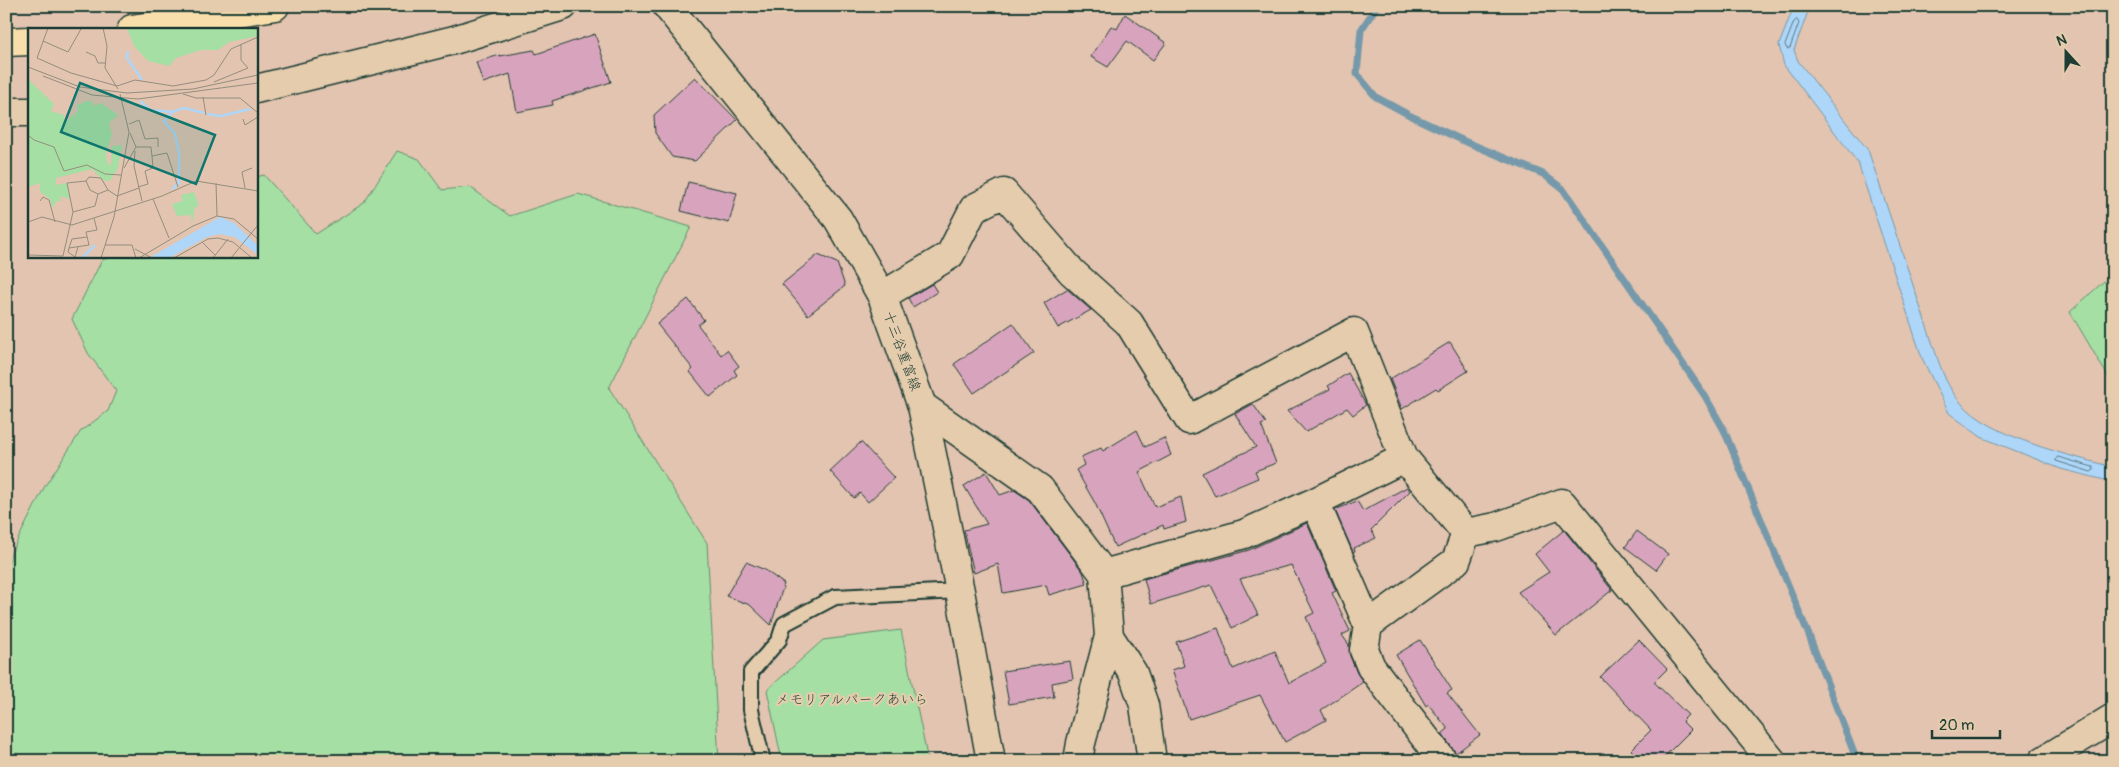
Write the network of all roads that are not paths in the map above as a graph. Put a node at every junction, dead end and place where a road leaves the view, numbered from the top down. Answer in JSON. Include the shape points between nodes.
{"nodes":[{"id":1,"x":275,"y":6,"type":"edge"},
{"id":2,"x":563,"y":6,"type":"edge"},
{"id":3,"x":668,"y":6,"type":"edge"},
{"id":4,"x":138,"y":28,"type":"edge"},
{"id":5,"x":28,"y":40,"type":"edge"},
{"id":6,"x":6,"y":42,"type":"edge"},
{"id":7,"x":258,"y":89,"type":"edge"},
{"id":8,"x":6,"y":112,"type":"edge"},
{"id":9,"x":28,"y":112,"type":"edge"},
{"id":10,"x":882,"y":296,"type":"junction"},
{"id":11,"x":922,"y":406,"type":"junction"},
{"id":12,"x":1404,"y":458,"type":"junction"},
{"id":13,"x":1315,"y":502,"type":"junction"},
{"id":14,"x":1466,"y":533,"type":"junction"},
{"id":15,"x":1104,"y":574,"type":"junction"},
{"id":16,"x":960,"y":591,"type":"junction"},
{"id":17,"x":1368,"y":625,"type":"junction"},
{"id":18,"x":1109,"y":636,"type":"junction"},
{"id":19,"x":2113,"y":718,"type":"edge"},
{"id":20,"x":762,"y":761,"type":"edge"},
{"id":21,"x":991,"y":761,"type":"edge"},
{"id":22,"x":1078,"y":761,"type":"edge"},
{"id":23,"x":1152,"y":761,"type":"edge"},
{"id":24,"x":1443,"y":761,"type":"edge"},
{"id":25,"x":1772,"y":761,"type":"edge"},
{"id":26,"x":2042,"y":761,"type":"edge"}],
"edges":[{"from":1,"to":4,"type":"highway"},
{"from":2,"to":7,"type":"street","via":[[454,40]]},
{"from":3,"to":10,"type":"street","name":"十三谷重富線","via":[[838,219]]},
{"from":5,"to":6,"type":"highway"},
{"from":8,"to":9,"type":"street"},
{"from":10,"to":11,"type":"street","name":"十三谷重富線"},
{"from":10,"to":12,"type":"street","via":[[950,255],[974,208],[1004,193],[1072,272],[1129,323],[1189,420],[1354,332]]},
{"from":11,"to":15,"type":"street","via":[[1040,488]]},
{"from":11,"to":16,"type":"street","name":"十三谷重富線"},
{"from":12,"to":13,"type":"street"},
{"from":12,"to":14,"type":"street"},
{"from":13,"to":15,"type":"street","via":[[1244,534]]},
{"from":13,"to":17,"type":"street"},
{"from":14,"to":17,"type":"street","via":[[1456,561]]},
{"from":14,"to":25,"type":"street","via":[[1496,528],[1562,503]]},
{"from":15,"to":18,"type":"street"},
{"from":16,"to":20,"type":"lane","via":[[835,597],[784,624],[779,640],[751,672],[751,710]]},
{"from":16,"to":21,"type":"street","name":"十三谷重富線"},
{"from":17,"to":24,"type":"street","via":[[1364,650],[1371,667]]},
{"from":18,"to":22,"type":"street"},
{"from":18,"to":23,"type":"street","via":[[1133,673],[1144,704]]},
{"from":19,"to":26,"type":"street"}]}
